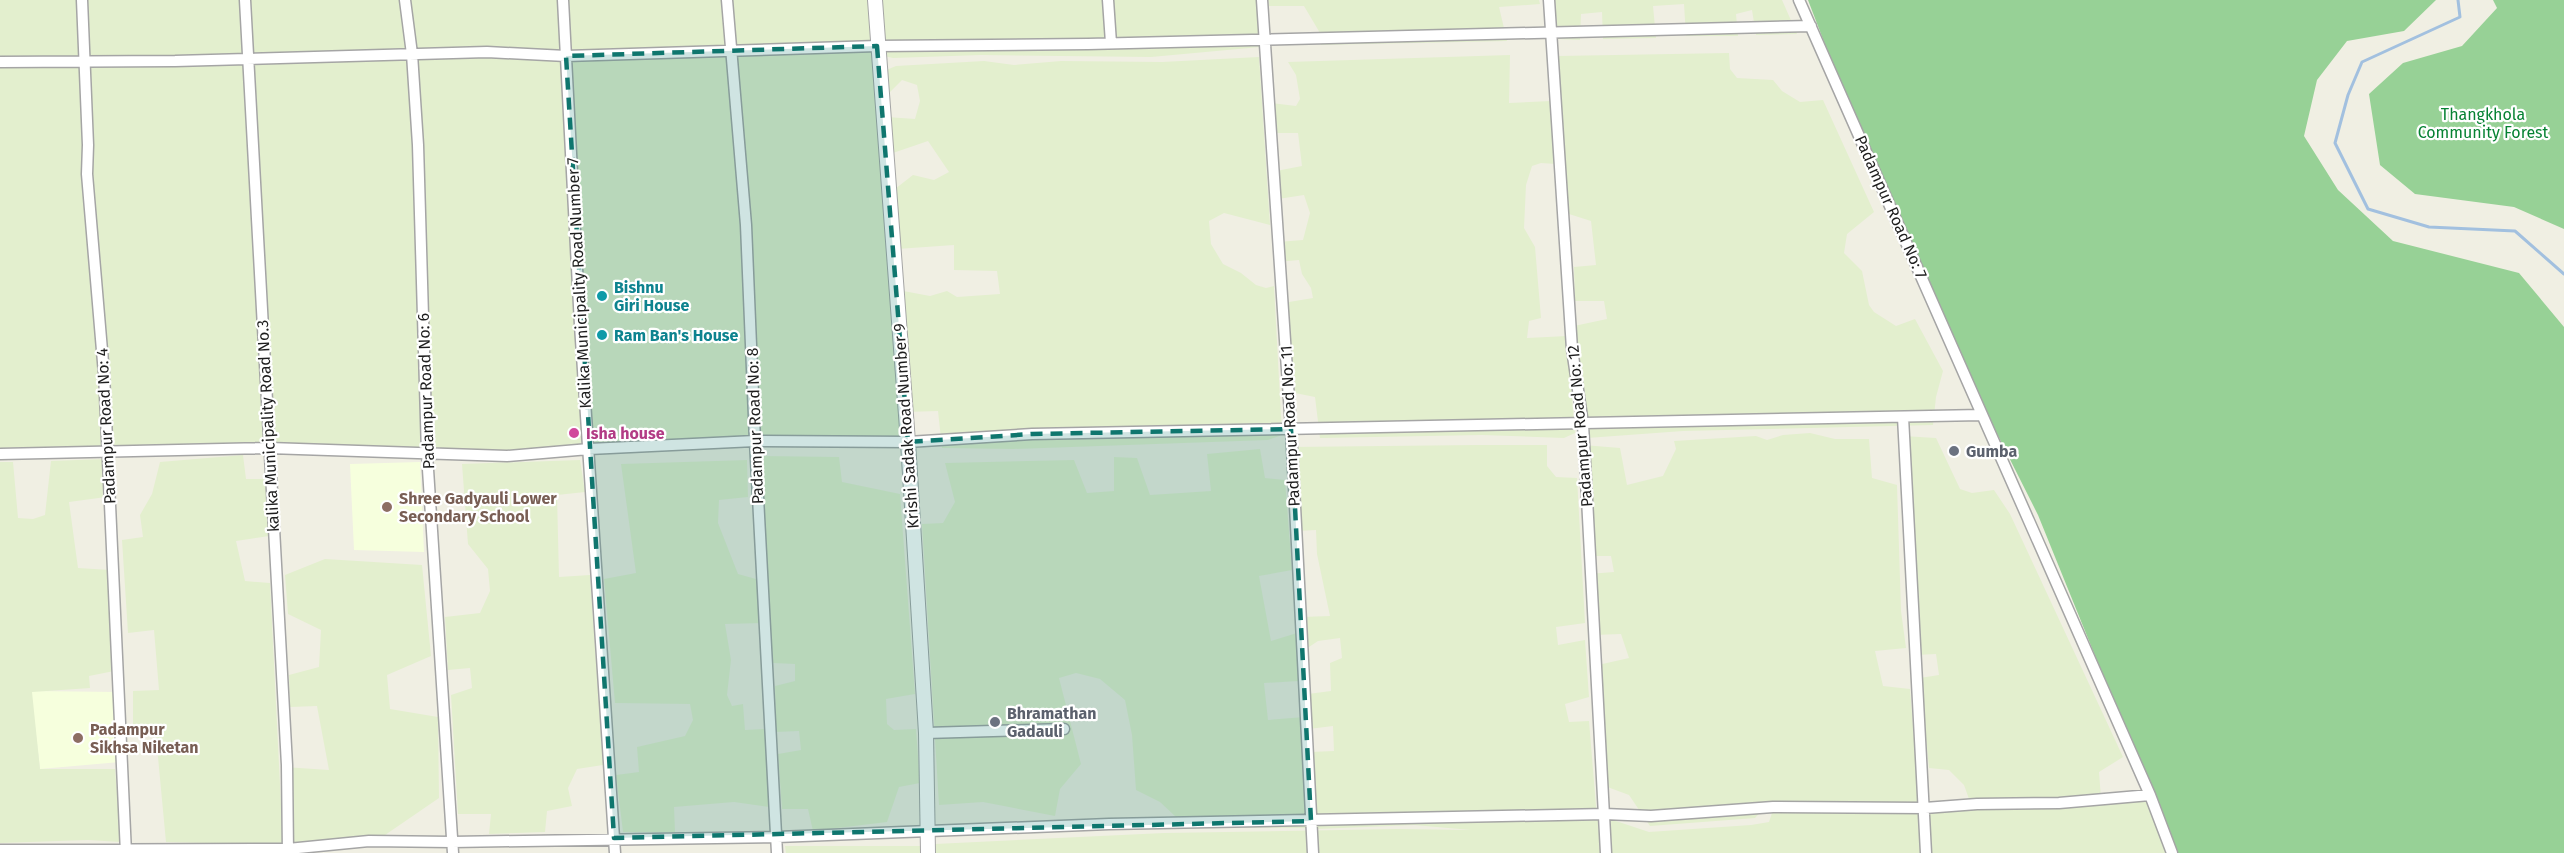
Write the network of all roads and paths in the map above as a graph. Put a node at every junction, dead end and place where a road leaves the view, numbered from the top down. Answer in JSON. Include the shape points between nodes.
{"nodes":[{"id":1,"x":82,"y":0,"type":"edge"},
{"id":2,"x":245,"y":0,"type":"edge"},
{"id":3,"x":405,"y":0,"type":"edge"},
{"id":4,"x":563,"y":0,"type":"edge"},
{"id":5,"x":727,"y":0,"type":"edge"},
{"id":6,"x":875,"y":0,"type":"edge"},
{"id":7,"x":1108,"y":0,"type":"edge"},
{"id":8,"x":1262,"y":0,"type":"edge"},
{"id":9,"x":1549,"y":0,"type":"edge"},
{"id":10,"x":1799,"y":0,"type":"edge"},
{"id":11,"x":1811,"y":26,"type":"junction"},
{"id":12,"x":1552,"y":33,"type":"junction"},
{"id":13,"x":1265,"y":38,"type":"junction"},
{"id":14,"x":1111,"y":43,"type":"junction"},
{"id":15,"x":877,"y":46,"type":"junction"},
{"id":16,"x":730,"y":53,"type":"junction"},
{"id":17,"x":412,"y":54,"type":"junction"},
{"id":18,"x":566,"y":56,"type":"junction"},
{"id":19,"x":248,"y":58,"type":"junction"},
{"id":20,"x":84,"y":60,"type":"junction"},
{"id":21,"x":0,"y":62,"type":"edge"},
{"id":22,"x":1981,"y":415,"type":"junction"},
{"id":23,"x":1903,"y":417,"type":"junction"},
{"id":24,"x":1582,"y":424,"type":"junction"},
{"id":25,"x":1291,"y":429,"type":"junction"},
{"id":26,"x":755,"y":441,"type":"junction"},
{"id":27,"x":909,"y":442,"type":"junction"},
{"id":28,"x":269,"y":448,"type":"junction"},
{"id":29,"x":589,"y":449,"type":"junction"},
{"id":30,"x":108,"y":453,"type":"junction"},
{"id":31,"x":0,"y":454,"type":"edge"},
{"id":32,"x":428,"y":454,"type":"junction"},
{"id":33,"x":1064,"y":729,"type":"dead end"},
{"id":34,"x":926,"y":733,"type":"junction"},
{"id":35,"x":2150,"y":795,"type":"junction"},
{"id":36,"x":1925,"y":808,"type":"junction"},
{"id":37,"x":1605,"y":814,"type":"junction"},
{"id":38,"x":1311,"y":821,"type":"junction"},
{"id":39,"x":927,"y":829,"type":"junction"},
{"id":40,"x":777,"y":837,"type":"junction"},
{"id":41,"x":615,"y":838,"type":"junction"},
{"id":42,"x":452,"y":848,"type":"edge"},
{"id":43,"x":0,"y":850,"type":"edge"},
{"id":44,"x":288,"y":851,"type":"edge"},
{"id":45,"x":126,"y":852,"type":"edge"},
{"id":46,"x":615,"y":853,"type":"edge"},
{"id":47,"x":777,"y":853,"type":"edge"},
{"id":48,"x":928,"y":853,"type":"edge"},
{"id":49,"x":1313,"y":853,"type":"edge"},
{"id":50,"x":1606,"y":853,"type":"edge"},
{"id":51,"x":1926,"y":853,"type":"edge"},
{"id":52,"x":2172,"y":853,"type":"edge"}],
"edges":[{"from":1,"to":20,"type":"street","name":"Padampur Road No: 4"},
{"from":2,"to":19,"type":"street","name":"kalika Municipality Road No.3"},
{"from":3,"to":17,"type":"street","name":"Padampur Road No: 6"},
{"from":4,"to":18,"type":"street","name":"Kalika Municipality Road Number 7"},
{"from":5,"to":16,"type":"street","name":"Padampur Road No: 8"},
{"from":6,"to":15,"type":"street","name":"Krishi Sadak Road Number 9"},
{"from":7,"to":14,"type":"street"},
{"from":8,"to":13,"type":"street","name":"Padampur Road No: 11"},
{"from":9,"to":12,"type":"street","name":"Padampur Road No: 12"},
{"from":10,"to":11,"type":"street","name":"Padampur Road No: 7"},
{"from":11,"to":12,"type":"street"},
{"from":11,"to":22,"type":"street","name":"Padampur Road No: 7"},
{"from":12,"to":13,"type":"street"},
{"from":12,"to":24,"type":"street","name":"Padampur Road No: 12","via":[[1572,349]]},
{"from":13,"to":14,"type":"street"},
{"from":13,"to":25,"type":"street","name":"Padampur Road No: 11"},
{"from":14,"to":15,"type":"street"},
{"from":15,"to":16,"type":"street"},
{"from":15,"to":27,"type":"street","name":"Krishi Sadak Road Number 9"},
{"from":16,"to":18,"type":"street"},
{"from":16,"to":26,"type":"street","name":"Padampur Road No: 8","via":[[746,225]]},
{"from":17,"to":18,"type":"street"},
{"from":17,"to":19,"type":"street"},
{"from":17,"to":32,"type":"street","name":"Padampur Road No: 6"},
{"from":18,"to":29,"type":"street","name":"Kalika Municipality Road Number 7"},
{"from":19,"to":20,"type":"street"},
{"from":19,"to":28,"type":"street","name":"kalika Municipality Road No.3"},
{"from":20,"to":21,"type":"street"},
{"from":20,"to":30,"type":"street","name":"Padampur Road No: 4","via":[[87,174]]},
{"from":22,"to":23,"type":"street"},
{"from":22,"to":35,"type":"street","name":"Padampur Road No: 7"},
{"from":23,"to":24,"type":"street"},
{"from":23,"to":36,"type":"street"},
{"from":24,"to":25,"type":"street"},
{"from":24,"to":37,"type":"street","name":"Padampur Road No: 12"},
{"from":25,"to":27,"type":"street","via":[[1032,434]]},
{"from":25,"to":38,"type":"street","name":"Padampur Road No: 11"},
{"from":26,"to":27,"type":"street"},
{"from":26,"to":29,"type":"street"},
{"from":26,"to":40,"type":"street","name":"Padampur Road No: 8"},
{"from":27,"to":34,"type":"street","name":"Krishi Sadak Road Number 9"},
{"from":28,"to":30,"type":"street"},
{"from":28,"to":32,"type":"street"},
{"from":28,"to":44,"type":"street","name":"kalika Municipality Road No.3","via":[[287,765]]},
{"from":29,"to":32,"type":"street","via":[[507,456]]},
{"from":29,"to":41,"type":"street","name":"Kalika Municipality Road Number 7"},
{"from":30,"to":31,"type":"street"},
{"from":30,"to":45,"type":"street","name":"Padampur Road No: 4"},
{"from":32,"to":42,"type":"street","name":"Padampur Road No: 6"},
{"from":33,"to":34,"type":"street"},
{"from":34,"to":39,"type":"street","name":"Krishi Sadak Road Number 9"},
{"from":35,"to":36,"type":"street"},
{"from":35,"to":52,"type":"street","name":"Padampur Road No: 7"},
{"from":36,"to":37,"type":"street","via":[[1773,807],[1651,816]]},
{"from":36,"to":51,"type":"street"},
{"from":37,"to":38,"type":"street"},
{"from":37,"to":50,"type":"street","name":"Padampur Road No: 12"},
{"from":38,"to":39,"type":"street"},
{"from":38,"to":49,"type":"street","name":"Padampur Road No: 11"},
{"from":39,"to":40,"type":"street"},
{"from":39,"to":48,"type":"street","name":"Krishi Sadak Road Number 9"},
{"from":40,"to":41,"type":"street"},
{"from":40,"to":47,"type":"street","name":"Padampur Road No: 8"},
{"from":41,"to":42,"type":"street"},
{"from":41,"to":46,"type":"street","name":"Kalika Municipality Road Number 7"},
{"from":42,"to":44,"type":"street","via":[[369,841]]},
{"from":43,"to":45,"type":"street"},
{"from":44,"to":45,"type":"street"}]}
